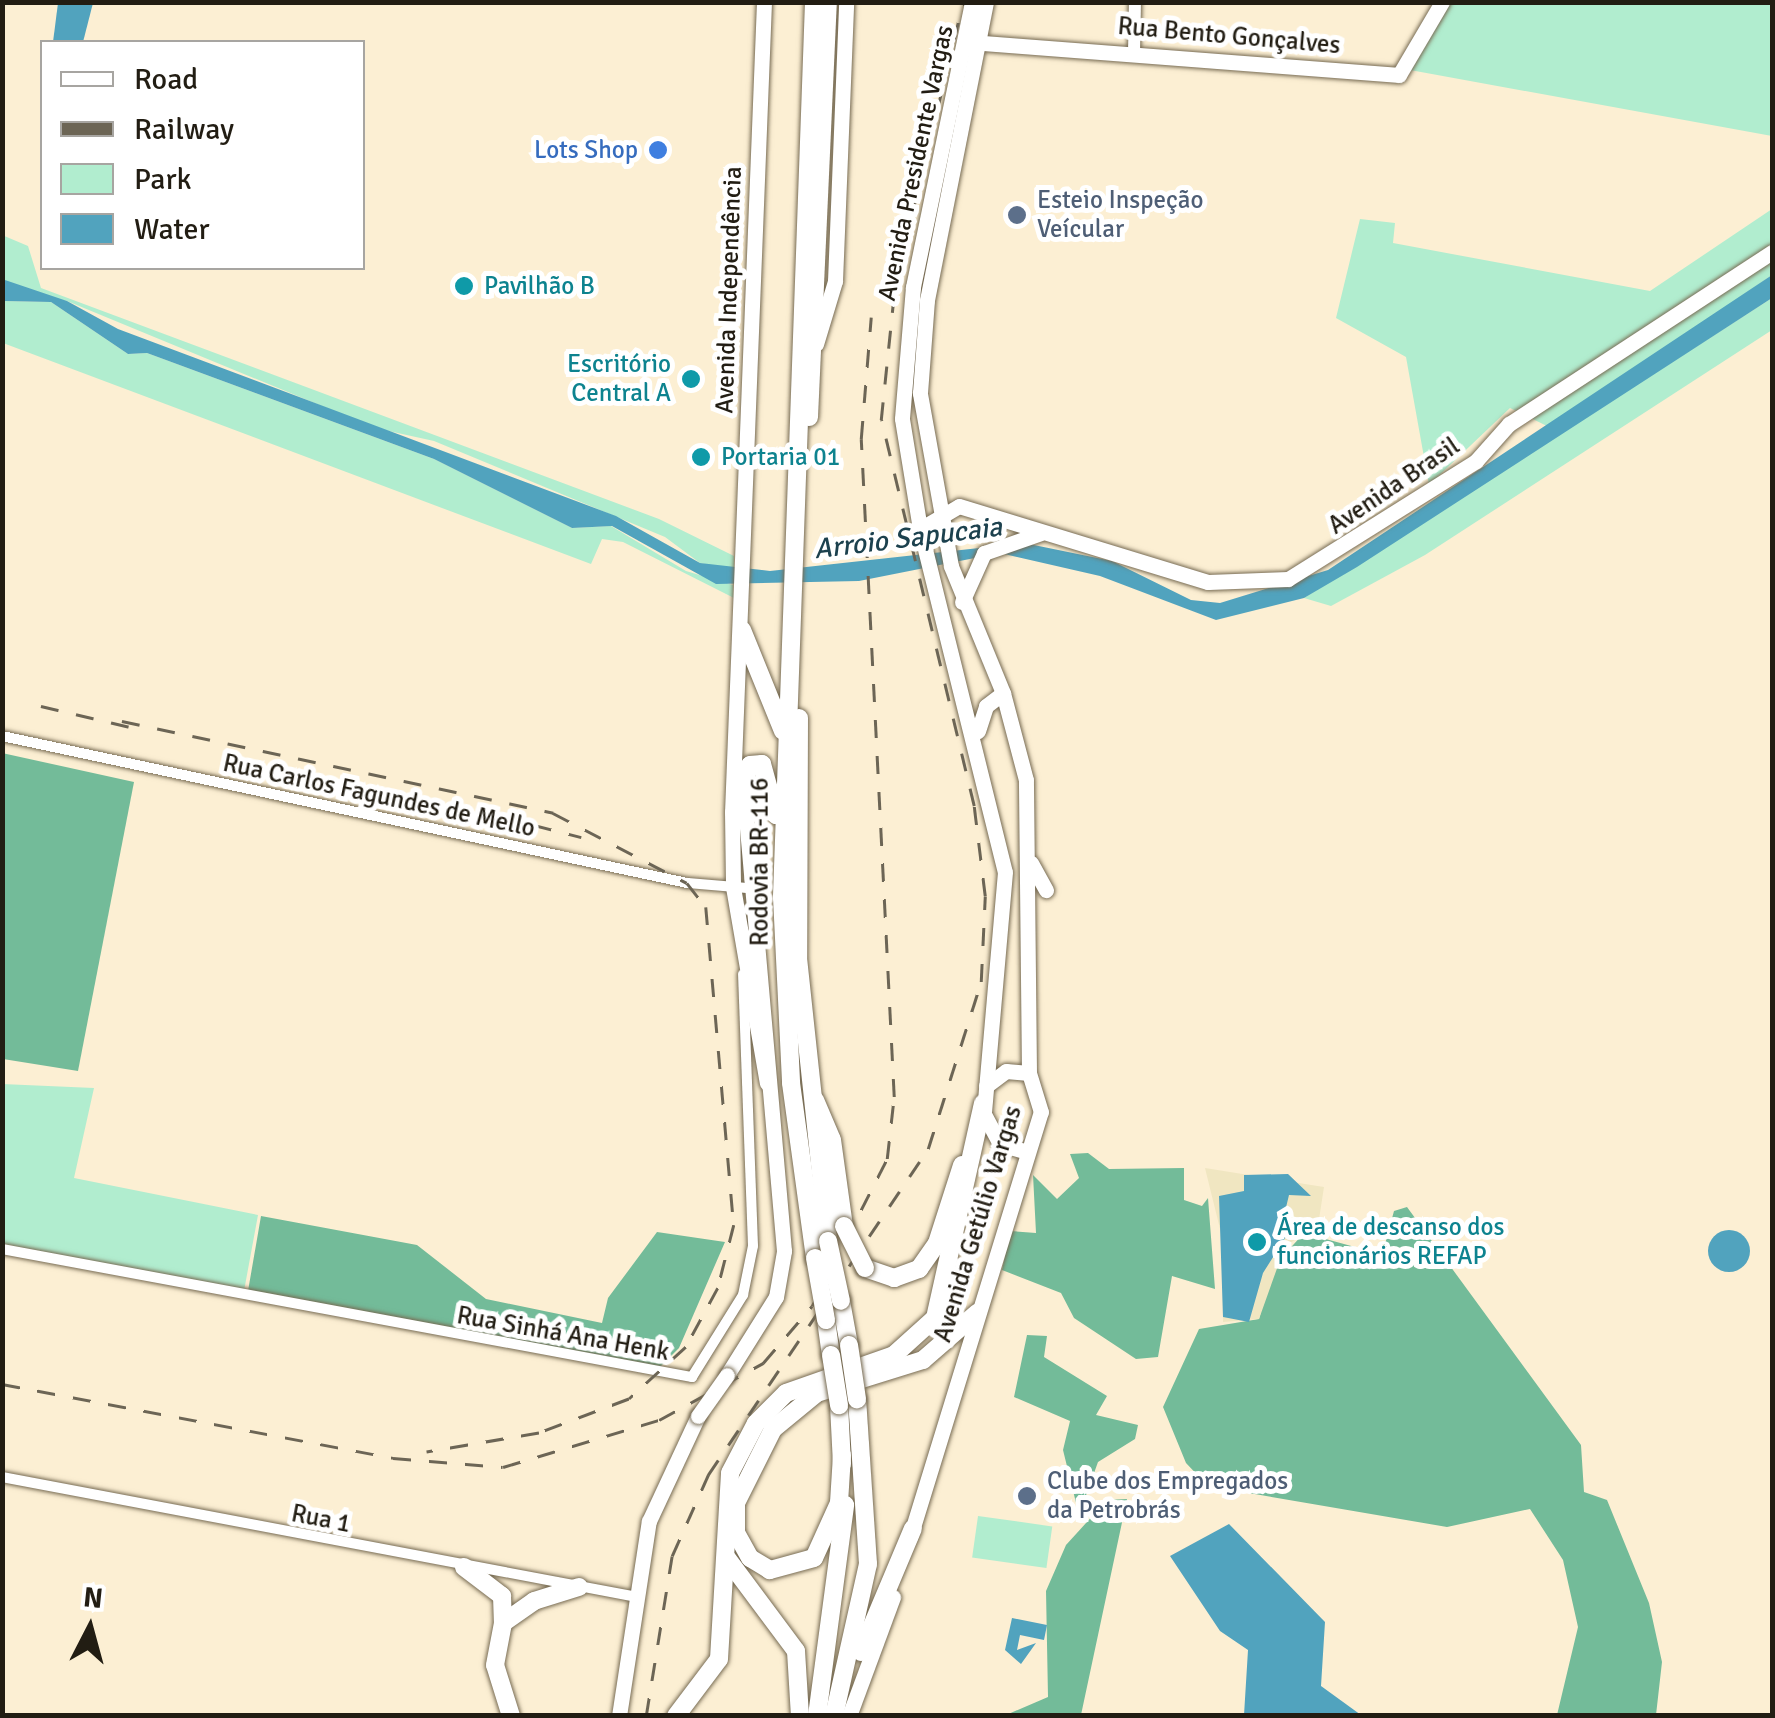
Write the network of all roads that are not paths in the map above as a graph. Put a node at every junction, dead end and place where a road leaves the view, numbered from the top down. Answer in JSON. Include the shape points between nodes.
{"nodes":[{"id":1,"x":764,"y":2,"type":"edge"},
{"id":2,"x":814,"y":2,"type":"edge"},
{"id":3,"x":828,"y":2,"type":"edge"},
{"id":4,"x":846,"y":2,"type":"edge"},
{"id":5,"x":972,"y":2,"type":"edge"},
{"id":6,"x":986,"y":2,"type":"edge"},
{"id":7,"x":1135,"y":2,"type":"edge"},
{"id":8,"x":1442,"y":2,"type":"edge"},
{"id":9,"x":978,"y":42,"type":"junction"},
{"id":10,"x":1134,"y":53,"type":"junction"},
{"id":11,"x":940,"y":200,"type":"junction"},
{"id":12,"x":1772,"y":252,"type":"edge"},
{"id":13,"x":814,"y":353,"type":"junction"},
{"id":14,"x":902,"y":392,"type":"junction"},
{"id":15,"x":920,"y":393,"type":"junction"},
{"id":16,"x":939,"y":510,"type":"junction"},
{"id":17,"x":920,"y":531,"type":"junction"},
{"id":18,"x":1050,"y":533,"type":"junction"},
{"id":19,"x":796,"y":547,"type":"junction"},
{"id":20,"x":950,"y":566,"type":"joint"},
{"id":21,"x":930,"y":570,"type":"joint"},
{"id":22,"x":795,"y":602,"type":"junction"},
{"id":23,"x":962,"y":602,"type":"junction"},
{"id":24,"x":742,"y":630,"type":"junction"},
{"id":25,"x":1003,"y":693,"type":"junction"},
{"id":26,"x":977,"y":734,"type":"junction"},
{"id":27,"x":2,"y":736,"type":"edge"},
{"id":28,"x":787,"y":740,"type":"junction"},
{"id":29,"x":738,"y":748,"type":"junction"},
{"id":30,"x":744,"y":781,"type":"junction"},
{"id":31,"x":1028,"y":858,"type":"junction"},
{"id":32,"x":783,"y":865,"type":"junction"},
{"id":33,"x":741,"y":888,"type":"junction"},
{"id":34,"x":1046,"y":890,"type":"dead end"},
{"id":35,"x":751,"y":963,"type":"junction"},
{"id":36,"x":1029,"y":1073,"type":"junction"},
{"id":37,"x":805,"y":1076,"type":"junction"},
{"id":38,"x":985,"y":1094,"type":"junction"},
{"id":39,"x":1024,"y":1151,"type":"junction"},
{"id":40,"x":2,"y":1249,"type":"edge"},
{"id":41,"x":977,"y":1314,"type":"junction"},
{"id":42,"x":848,"y":1402,"type":"junction"},
{"id":43,"x":842,"y":1456,"type":"junction"},
{"id":44,"x":2,"y":1476,"type":"edge"},
{"id":45,"x":913,"y":1528,"type":"joint"},
{"id":46,"x":726,"y":1556,"type":"junction"},
{"id":47,"x":464,"y":1567,"type":"junction"},
{"id":48,"x":579,"y":1587,"type":"junction"},
{"id":49,"x":632,"y":1596,"type":"junction"},
{"id":50,"x":504,"y":1623,"type":"junction"},
{"id":51,"x":681,"y":1711,"type":"edge"},
{"id":52,"x":840,"y":1711,"type":"edge"},
{"id":53,"x":511,"y":1716,"type":"edge"},
{"id":54,"x":620,"y":1716,"type":"edge"},
{"id":55,"x":800,"y":1716,"type":"edge"},
{"id":56,"x":817,"y":1716,"type":"edge"}],
"edges":[{"from":1,"to":24,"type":"main road","name":"Avenida Independência"},
{"from":2,"to":19,"type":"highway","name":"Rodovia BR-116"},
{"from":3,"to":13,"type":"highway","name":"Rodovia BR-116"},
{"from":4,"to":13,"type":"main road","name":"Rodovia BR-116","via":[[835,281]]},
{"from":5,"to":9,"type":"main road","name":"Avenida Presidente Vargas"},
{"from":6,"to":9,"type":"main road","name":"Avenida Presidente Vargas"},
{"from":7,"to":10,"type":"street"},
{"from":8,"to":10,"type":"main road","name":"Rua Bento Gonçalves","via":[[1399,76]]},
{"from":9,"to":10,"type":"main road","name":"Rua Bento Gonçalves"},
{"from":9,"to":11,"type":"main road","name":"Avenida Presidente Vargas"},
{"from":11,"to":14,"type":"main road","name":"Avenida Presidente Vargas"},
{"from":11,"to":15,"type":"main road","name":"Avenida Presidente Vargas"},
{"from":12,"to":18,"type":"main road","name":"Avenida Brasil","via":[[1509,424],[1476,461],[1312,570],[1226,586]]},
{"from":13,"to":19,"type":"highway","name":"Rodovia BR-116"},
{"from":14,"to":15,"type":"main road"},
{"from":14,"to":17,"type":"main road","name":"Avenida Presidente Vargas"},
{"from":15,"to":16,"type":"main road","name":"Avenida Presidente Vargas"},
{"from":16,"to":17,"type":"main road"},
{"from":16,"to":18,"type":"main road","name":"Avenida Brasil","via":[[975,509]]},
{"from":16,"to":20,"type":"main road","name":"Avenida Presidente Vargas"},
{"from":17,"to":21,"type":"main road","name":"Avenida Presidente Vargas"},
{"from":18,"to":23,"type":"main road","name":"Avenida Brasil","via":[[1024,534],[976,564]]},
{"from":19,"to":22,"type":"highway","name":"Rodovia BR-116"},
{"from":20,"to":23,"type":"main road","name":"Avenida Getúlio Vargas"},
{"from":21,"to":26,"type":"main road","name":"Avenida Getúlio Vargas"},
{"from":22,"to":28,"type":"highway","name":"Rodovia BR-116"},
{"from":22,"to":37,"type":"highway","name":"Rodovia BR-116"},
{"from":23,"to":25,"type":"main road","name":"Avenida Getúlio Vargas"},
{"from":24,"to":28,"type":"highway"},
{"from":24,"to":29,"type":"main road","name":"Avenida Independência"},
{"from":25,"to":26,"type":"main road","via":[[986,706]]},
{"from":25,"to":31,"type":"main road","name":"Avenida Getúlio Vargas","via":[[1026,780]]},
{"from":26,"to":38,"type":"main road","name":"Avenida Getúlio Vargas","via":[[1005,872]]},
{"from":27,"to":33,"type":"street","name":"Rua Carlos Fagundes de Mello"},
{"from":28,"to":32,"type":"highway","name":"Rodovia BR-116"},
{"from":29,"to":30,"type":"main road"},
{"from":29,"to":33,"type":"main road"},
{"from":30,"to":32,"type":"highway","via":[[754,763],[767,770]]},
{"from":30,"to":33,"type":"main road"},
{"from":31,"to":34,"type":"main road"},
{"from":31,"to":36,"type":"main road","name":"Avenida Getúlio Vargas"},
{"from":32,"to":42,"type":"highway","name":"Rodovia BR-116","bridge":true,"via":[[791,1083],[831,1355]]},
{"from":33,"to":35,"type":"main road"},
{"from":35,"to":40,"type":"street","name":"Rua Sinhá Ana Henk","via":[[738,1021],[753,1246],[743,1294],[692,1377]]},
{"from":35,"to":49,"type":"main road","bridge":true,"via":[[784,1251],[776,1297],[698,1416],[648,1521]]},
{"from":36,"to":38,"type":"main road","via":[[1006,1071]]},
{"from":36,"to":39,"type":"main road","name":"Avenida Getúlio Vargas","via":[[1041,1112]]},
{"from":37,"to":38,"type":"highway","bridge":true,"via":[[832,1140],[844,1226],[865,1268],[894,1278],[919,1270],[938,1243]]},
{"from":37,"to":42,"type":"highway","name":"Rodovia BR-116","bridge":true,"via":[[848,1345]]},
{"from":38,"to":39,"type":"main road","via":[[993,1137]]},
{"from":38,"to":46,"type":"highway","via":[[935,1318],[894,1356],[786,1392],[756,1423],[722,1503]]},
{"from":39,"to":41,"type":"main road","name":"Avenida Getúlio Vargas"},
{"from":41,"to":43,"type":"highway","via":[[923,1360],[817,1393],[773,1429],[736,1502],[736,1533],[750,1558],[770,1570],[814,1558],[839,1504]]},
{"from":41,"to":45,"type":"main road","name":"Avenida Getúlio Vargas"},
{"from":42,"to":43,"type":"highway","name":"Rodovia BR-116"},
{"from":42,"to":52,"type":"highway","name":"Rodovia BR-116","via":[[868,1564]]},
{"from":43,"to":56,"type":"highway","name":"Rodovia BR-116","via":[[843,1564]]},
{"from":44,"to":47,"type":"street","name":"Rua 1"},
{"from":45,"to":52,"type":"highway"},
{"from":46,"to":51,"type":"highway","via":[[719,1659]]},
{"from":46,"to":55,"type":"highway","via":[[796,1651]]},
{"from":47,"to":48,"type":"street","name":"Rua 1"},
{"from":47,"to":50,"type":"highway","via":[[502,1596]]},
{"from":48,"to":49,"type":"street","name":"Rua 1"},
{"from":48,"to":50,"type":"highway","via":[[534,1601]]},
{"from":49,"to":54,"type":"main road"},
{"from":50,"to":53,"type":"highway","via":[[495,1664]]}]}
